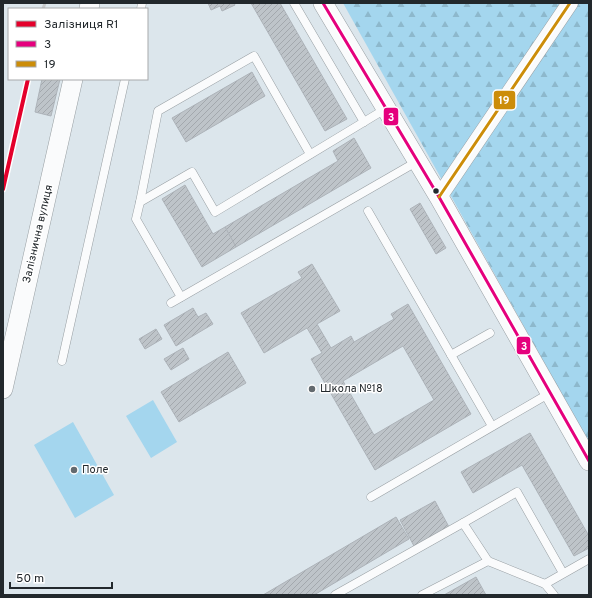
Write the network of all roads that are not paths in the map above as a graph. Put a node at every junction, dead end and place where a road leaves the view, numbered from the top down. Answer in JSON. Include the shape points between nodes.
{"nodes":[{"id":1,"x":294,"y":3,"type":"edge"},
{"id":2,"x":323,"y":3,"type":"edge"},
{"id":3,"x":570,"y":3,"type":"edge"},
{"id":4,"x":73,"y":80,"type":"edge"},
{"id":5,"x":125,"y":80,"type":"edge"},
{"id":6,"x":387,"y":108,"type":"junction"},
{"id":7,"x":364,"y":122,"type":"junction"},
{"id":8,"x":310,"y":154,"type":"junction"},
{"id":9,"x":418,"y":161,"type":"junction"},
{"id":10,"x":440,"y":197,"type":"junction"},
{"id":11,"x":140,"y":202,"type":"junction"},
{"id":12,"x":368,"y":212,"type":"dead end"},
{"id":13,"x":181,"y":297,"type":"junction"},
{"id":14,"x":171,"y":303,"type":"dead end"},
{"id":15,"x":490,"y":333,"type":"dead end"},
{"id":16,"x":451,"y":355,"type":"junction"},
{"id":17,"x":62,"y":361,"type":"dead end"},
{"id":18,"x":3,"y":389,"type":"edge"},
{"id":19,"x":550,"y":393,"type":"junction"},
{"id":20,"x":492,"y":426,"type":"junction"},
{"id":21,"x":589,"y":461,"type":"edge"},
{"id":22,"x":371,"y":497,"type":"dead end"},
{"id":23,"x":463,"y":523,"type":"junction"},
{"id":24,"x":589,"y":559,"type":"edge"},
{"id":25,"x":488,"y":561,"type":"junction"},
{"id":26,"x":563,"y":573,"type":"junction"},
{"id":27,"x":545,"y":584,"type":"junction"},
{"id":28,"x":335,"y":595,"type":"edge"},
{"id":29,"x":422,"y":595,"type":"edge"},
{"id":30,"x":554,"y":595,"type":"edge"}],
"edges":[{"from":1,"to":7,"type":"lane"},
{"from":2,"to":6,"type":"street"},
{"from":3,"to":10,"type":"street"},
{"from":4,"to":18,"type":"street","name":"Залізнична вулиця"},
{"from":5,"to":17,"type":"lane"},
{"from":6,"to":7,"type":"lane"},
{"from":6,"to":9,"type":"street"},
{"from":7,"to":8,"type":"lane"},
{"from":8,"to":11,"type":"lane","via":[[215,212],[192,172]]},
{"from":8,"to":11,"type":"lane","via":[[254,56],[158,111]]},
{"from":9,"to":10,"type":"street"},
{"from":9,"to":13,"type":"lane"},
{"from":10,"to":19,"type":"street"},
{"from":11,"to":13,"type":"lane","via":[[136,220]]},
{"from":12,"to":16,"type":"lane"},
{"from":13,"to":14,"type":"lane"},
{"from":15,"to":16,"type":"lane"},
{"from":16,"to":20,"type":"lane"},
{"from":19,"to":20,"type":"lane"},
{"from":19,"to":21,"type":"street"},
{"from":20,"to":22,"type":"lane"},
{"from":23,"to":25,"type":"lane"},
{"from":23,"to":26,"type":"lane","via":[[517,492]]},
{"from":23,"to":28,"type":"lane"},
{"from":24,"to":26,"type":"lane"},
{"from":25,"to":27,"type":"lane"},
{"from":25,"to":29,"type":"lane"},
{"from":26,"to":27,"type":"lane"},
{"from":27,"to":30,"type":"lane"}]}
